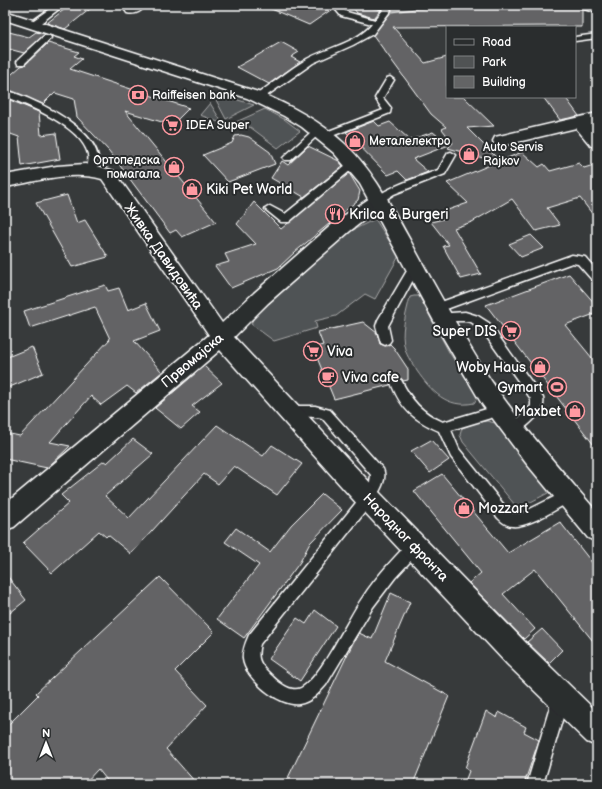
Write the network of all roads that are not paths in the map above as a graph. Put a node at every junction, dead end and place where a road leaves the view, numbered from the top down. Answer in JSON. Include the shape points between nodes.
{"nodes":[{"id":1,"x":60,"y":5,"type":"edge"},
{"id":2,"x":344,"y":5,"type":"edge"},
{"id":3,"x":383,"y":5,"type":"edge"},
{"id":4,"x":586,"y":5,"type":"edge"},
{"id":5,"x":597,"y":9,"type":"edge"},
{"id":6,"x":5,"y":15,"type":"edge"},
{"id":7,"x":377,"y":22,"type":"junction"},
{"id":8,"x":5,"y":23,"type":"edge"},
{"id":9,"x":34,"y":24,"type":"junction"},
{"id":10,"x":597,"y":36,"type":"edge"},
{"id":11,"x":47,"y":38,"type":"dead end"},
{"id":12,"x":77,"y":39,"type":"junction"},
{"id":13,"x":576,"y":39,"type":"edge"},
{"id":14,"x":21,"y":62,"type":"dead end"},
{"id":15,"x":390,"y":80,"type":"dead end"},
{"id":16,"x":5,"y":93,"type":"edge"},
{"id":17,"x":259,"y":97,"type":"junction"},
{"id":18,"x":597,"y":118,"type":"edge"},
{"id":19,"x":581,"y":123,"type":"junction"},
{"id":20,"x":85,"y":125,"type":"dead end"},
{"id":21,"x":75,"y":130,"type":"junction"},
{"id":22,"x":319,"y":136,"type":"junction"},
{"id":23,"x":501,"y":141,"type":"dead end"},
{"id":24,"x":597,"y":142,"type":"edge"},
{"id":25,"x":451,"y":155,"type":"dead end"},
{"id":26,"x":288,"y":158,"type":"dead end"},
{"id":27,"x":354,"y":163,"type":"junction"},
{"id":28,"x":100,"y":173,"type":"junction"},
{"id":29,"x":5,"y":181,"type":"edge"},
{"id":30,"x":379,"y":200,"type":"junction"},
{"id":31,"x":270,"y":209,"type":"dead end"},
{"id":32,"x":415,"y":267,"type":"junction"},
{"id":33,"x":597,"y":278,"type":"edge"},
{"id":34,"x":439,"y":313,"type":"junction"},
{"id":35,"x":222,"y":336,"type":"junction"},
{"id":36,"x":385,"y":340,"type":"dead end"},
{"id":37,"x":396,"y":383,"type":"dead end"},
{"id":38,"x":500,"y":410,"type":"junction"},
{"id":39,"x":443,"y":427,"type":"junction"},
{"id":40,"x":515,"y":429,"type":"junction"},
{"id":41,"x":568,"y":496,"type":"junction"},
{"id":42,"x":368,"y":498,"type":"junction"},
{"id":43,"x":5,"y":519,"type":"edge"},
{"id":44,"x":597,"y":530,"type":"edge"},
{"id":45,"x":415,"y":546,"type":"junction"},
{"id":46,"x":561,"y":697,"type":"junction"},
{"id":47,"x":597,"y":732,"type":"edge"},
{"id":48,"x":535,"y":784,"type":"edge"}],
"edges":[{"from":1,"to":9,"type":"lane"},
{"from":2,"to":7,"type":"lane","via":[[340,10],[344,14]]},
{"from":3,"to":7,"type":"lane","via":[[387,10]]},
{"from":4,"to":5,"type":"street"},
{"from":6,"to":9,"type":"street"},
{"from":7,"to":17,"type":"lane","via":[[370,32],[310,61]]},
{"from":8,"to":12,"type":"street"},
{"from":9,"to":12,"type":"street"},
{"from":10,"to":13,"type":"lane"},
{"from":11,"to":14,"type":"lane"},
{"from":12,"to":17,"type":"street"},
{"from":15,"to":22,"type":"lane","via":[[379,98],[387,111]]},
{"from":16,"to":21,"type":"lane","via":[[57,116]]},
{"from":17,"to":22,"type":"street","via":[[287,110]]},
{"from":18,"to":19,"type":"street"},
{"from":19,"to":23,"type":"street"},
{"from":19,"to":24,"type":"street"},
{"from":20,"to":21,"type":"lane"},
{"from":21,"to":28,"type":"lane","via":[[89,147]]},
{"from":22,"to":26,"type":"lane"},
{"from":22,"to":27,"type":"street","via":[[346,154]]},
{"from":25,"to":30,"type":"lane","via":[[442,172],[391,192]]},
{"from":27,"to":30,"type":"street"},
{"from":27,"to":31,"type":"lane","via":[[284,219]]},
{"from":28,"to":29,"type":"street","via":[[74,171]]},
{"from":28,"to":35,"type":"street","name":"Живка Давидовића"},
{"from":30,"to":32,"type":"street"},
{"from":30,"to":35,"type":"street","name":"Првомајска","via":[[343,226]]},
{"from":32,"to":34,"type":"street"},
{"from":32,"to":36,"type":"lane","via":[[384,320],[382,326]]},
{"from":33,"to":34,"type":"lane","via":[[581,260],[572,259]]},
{"from":34,"to":38,"type":"street","via":[[477,378]]},
{"from":34,"to":40,"type":"lane","via":[[476,319],[485,326],[537,398],[536,409]]},
{"from":35,"to":42,"type":"street","name":"Народног фронта"},
{"from":35,"to":43,"type":"street","name":"Првомајска"},
{"from":37,"to":39,"type":"lane","via":[[415,412]]},
{"from":38,"to":39,"type":"lane"},
{"from":38,"to":40,"type":"street"},
{"from":39,"to":41,"type":"lane","via":[[455,453],[503,514],[511,520],[521,520]]},
{"from":40,"to":41,"type":"street"},
{"from":41,"to":44,"type":"street"},
{"from":42,"to":45,"type":"street","name":"Народног фронта"},
{"from":42,"to":45,"type":"lane","via":[[254,640],[250,655],[252,668],[271,686],[288,696],[304,695],[320,682],[367,603],[397,564]]},
{"from":45,"to":46,"type":"street","name":"Народног фронта"},
{"from":46,"to":47,"type":"street","name":"Народног фронта"},
{"from":46,"to":48,"type":"lane"}]}
